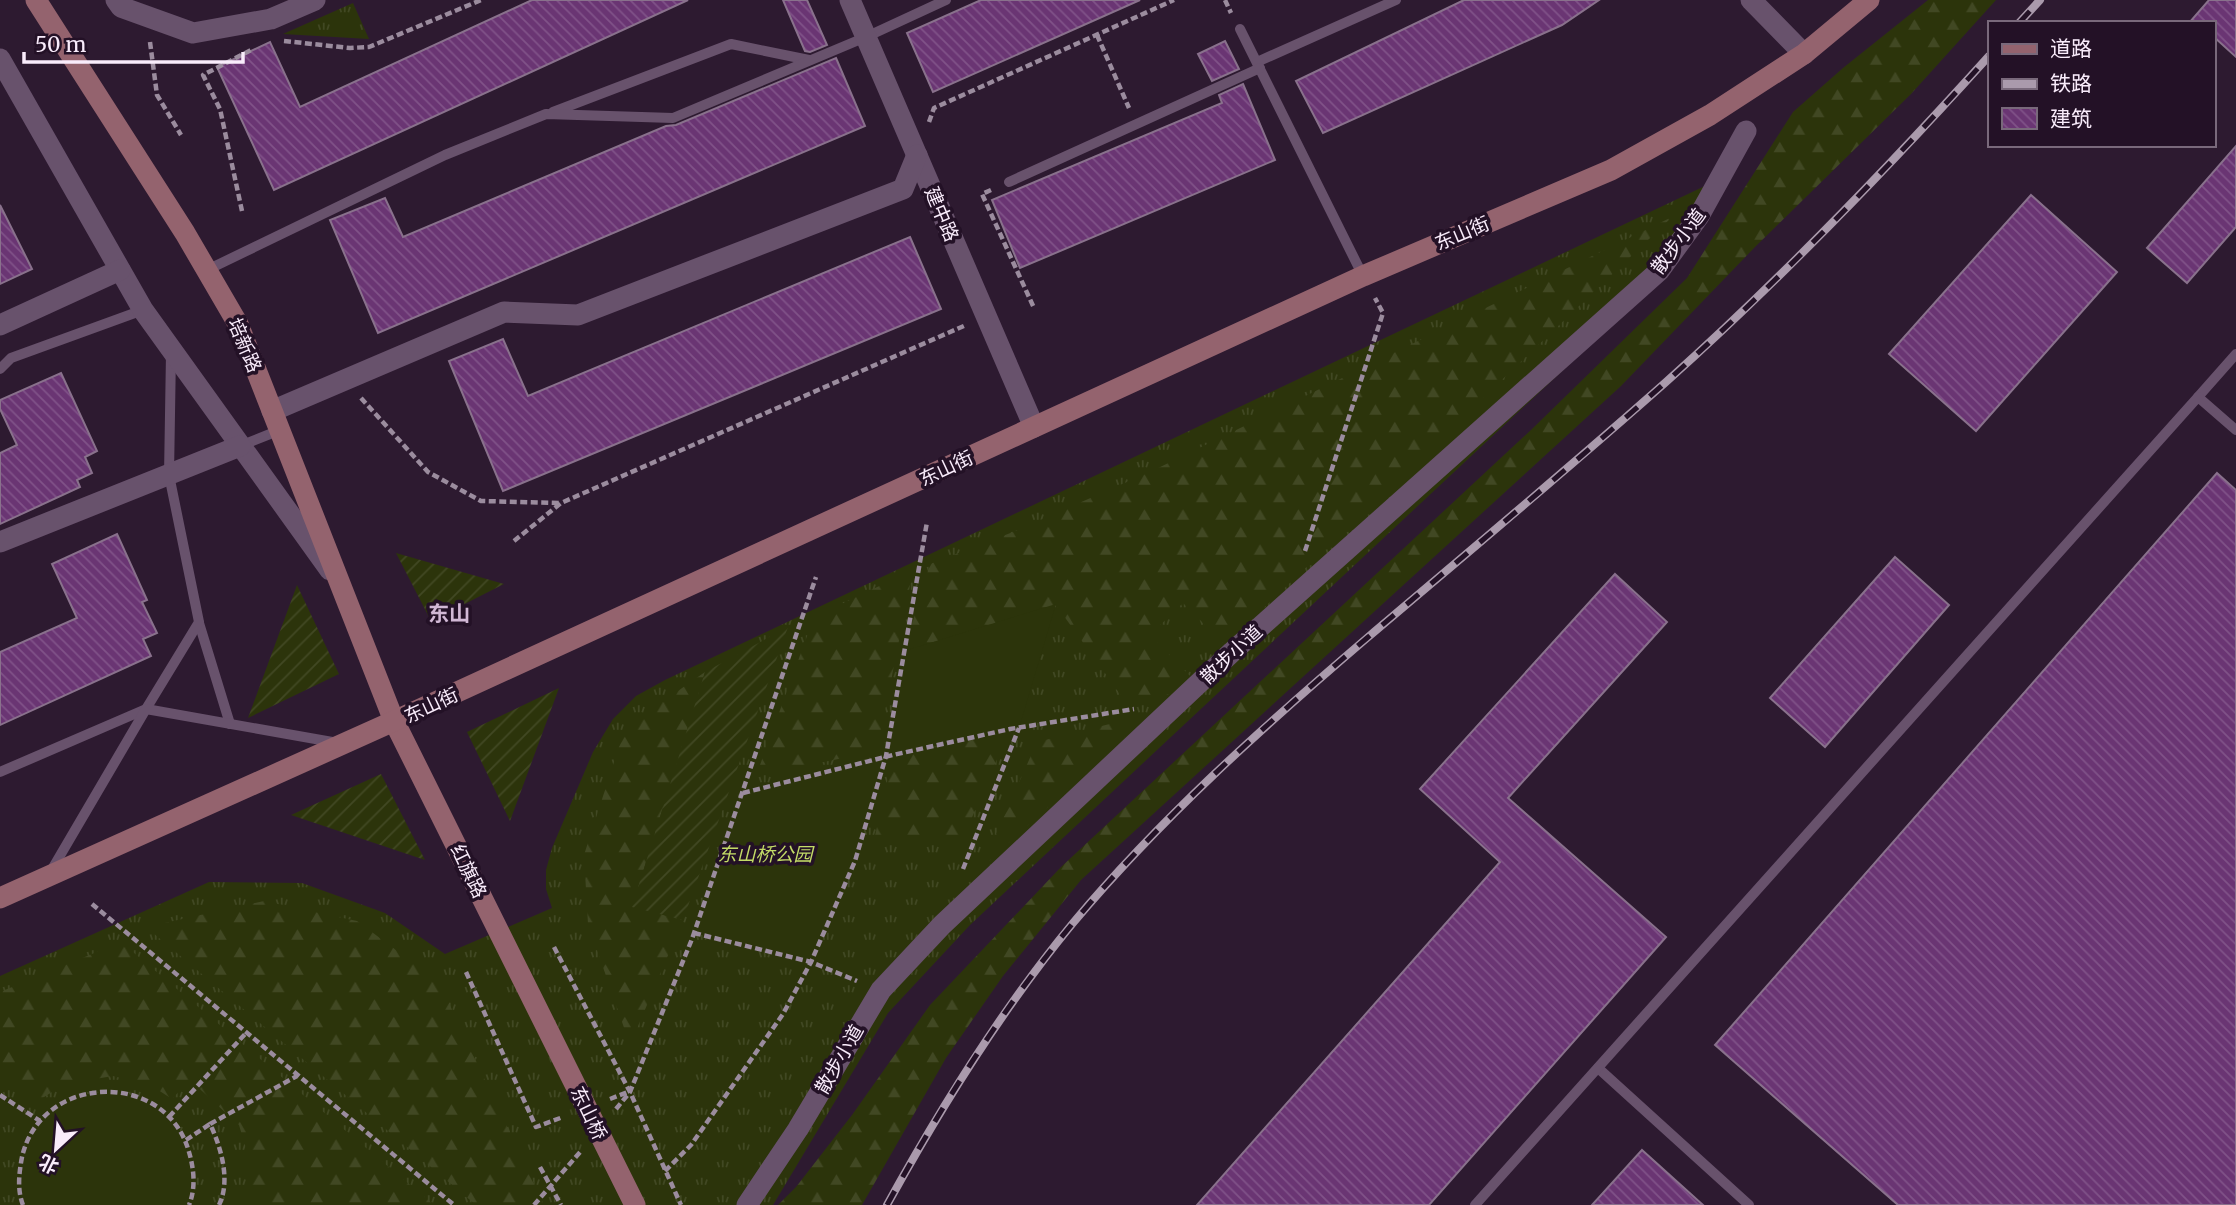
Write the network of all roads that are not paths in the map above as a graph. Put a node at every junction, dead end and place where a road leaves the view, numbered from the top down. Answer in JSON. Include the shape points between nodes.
{"nodes":[{"id":1,"x":36,"y":0,"type":"edge"},
{"id":2,"x":116,"y":0,"type":"edge"},
{"id":3,"x":315,"y":0,"type":"edge"},
{"id":4,"x":850,"y":0,"type":"edge"},
{"id":5,"x":946,"y":0,"type":"edge"},
{"id":6,"x":1396,"y":0,"type":"edge"},
{"id":7,"x":1751,"y":0,"type":"edge"},
{"id":8,"x":1869,"y":0,"type":"edge"},
{"id":9,"x":1240,"y":29,"type":"dead end"},
{"id":10,"x":866,"y":37,"type":"junction"},
{"id":11,"x":1804,"y":54,"type":"junction"},
{"id":12,"x":0,"y":59,"type":"edge"},
{"id":13,"x":809,"y":60,"type":"junction"},
{"id":14,"x":1258,"y":65,"type":"junction"},
{"id":15,"x":546,"y":114,"type":"junction"},
{"id":16,"x":1746,"y":131,"type":"dead end"},
{"id":17,"x":917,"y":155,"type":"junction"},
{"id":18,"x":1009,"y":182,"type":"dead end"},
{"id":19,"x":120,"y":270,"type":"junction"},
{"id":20,"x":207,"y":270,"type":"junction"},
{"id":21,"x":1363,"y":276,"type":"junction"},
{"id":22,"x":143,"y":310,"type":"junction"},
{"id":23,"x":0,"y":325,"type":"edge"},
{"id":24,"x":171,"y":350,"type":"junction"},
{"id":25,"x":2236,"y":354,"type":"edge"},
{"id":26,"x":0,"y":369,"type":"edge"},
{"id":27,"x":2198,"y":397,"type":"junction"},
{"id":28,"x":276,"y":421,"type":"junction"},
{"id":29,"x":1034,"y":427,"type":"junction"},
{"id":30,"x":2236,"y":430,"type":"edge"},
{"id":31,"x":240,"y":446,"type":"junction"},
{"id":32,"x":169,"y":475,"type":"junction"},
{"id":33,"x":0,"y":542,"type":"edge"},
{"id":34,"x":340,"y":583,"type":"junction"},
{"id":35,"x":199,"y":623,"type":"junction"},
{"id":36,"x":146,"y":709,"type":"junction"},
{"id":37,"x":394,"y":721,"type":"junction"},
{"id":38,"x":230,"y":724,"type":"junction"},
{"id":39,"x":344,"y":744,"type":"junction"},
{"id":40,"x":0,"y":772,"type":"edge"},
{"id":41,"x":48,"y":876,"type":"junction"},
{"id":42,"x":0,"y":898,"type":"edge"},
{"id":43,"x":543,"y":1021,"type":"joint"},
{"id":44,"x":1598,"y":1068,"type":"junction"},
{"id":45,"x":635,"y":1205,"type":"edge"},
{"id":46,"x":747,"y":1205,"type":"edge"},
{"id":47,"x":1475,"y":1205,"type":"edge"},
{"id":48,"x":1749,"y":1205,"type":"edge"}],
"edges":[{"from":1,"to":20,"type":"main road","name":"培新路"},
{"from":2,"to":3,"type":"street","via":[[121,7],[193,33],[271,19]]},
{"from":4,"to":10,"type":"street","name":"建中路"},
{"from":5,"to":10,"type":"lane"},
{"from":6,"to":14,"type":"lane"},
{"from":7,"to":11,"type":"street"},
{"from":8,"to":11,"type":"main road","name":"东山街"},
{"from":9,"to":14,"type":"lane"},
{"from":10,"to":13,"type":"lane"},
{"from":10,"to":17,"type":"street","name":"建中路"},
{"from":11,"to":21,"type":"main road","name":"东山街","via":[[1710,115],[1611,170]]},
{"from":12,"to":19,"type":"street"},
{"from":13,"to":15,"type":"lane","via":[[673,118]]},
{"from":13,"to":15,"type":"lane","via":[[731,44]]},
{"from":14,"to":18,"type":"lane"},
{"from":14,"to":21,"type":"lane"},
{"from":15,"to":20,"type":"lane","via":[[445,155]]},
{"from":16,"to":46,"type":"street","name":"散步小道","via":[[1699,216],[1659,271],[1232,652],[942,925],[881,990]]},
{"from":17,"to":28,"type":"street","via":[[903,189],[578,315],[504,312],[345,380]]},
{"from":17,"to":29,"type":"street","name":"建中路"},
{"from":19,"to":22,"type":"street"},
{"from":19,"to":23,"type":"street"},
{"from":20,"to":28,"type":"main road","name":"培新路","via":[[238,324]]},
{"from":21,"to":29,"type":"main road","name":"东山街"},
{"from":22,"to":24,"type":"street"},
{"from":22,"to":26,"type":"lane","via":[[11,358]]},
{"from":24,"to":31,"type":"street"},
{"from":24,"to":32,"type":"lane"},
{"from":25,"to":27,"type":"lane"},
{"from":27,"to":30,"type":"lane"},
{"from":27,"to":44,"type":"lane"},
{"from":28,"to":31,"type":"lane"},
{"from":28,"to":34,"type":"main road","name":"培新路"},
{"from":29,"to":37,"type":"main road","name":"东山街"},
{"from":31,"to":32,"type":"street"},
{"from":31,"to":34,"type":"street"},
{"from":32,"to":33,"type":"street"},
{"from":32,"to":35,"type":"lane"},
{"from":34,"to":37,"type":"main road","name":"培新路"},
{"from":35,"to":36,"type":"lane"},
{"from":35,"to":38,"type":"lane"},
{"from":36,"to":38,"type":"lane"},
{"from":36,"to":40,"type":"lane"},
{"from":36,"to":41,"type":"lane"},
{"from":37,"to":39,"type":"main road","name":"东山街"},
{"from":37,"to":43,"type":"main road","name":"红旗路"},
{"from":38,"to":39,"type":"lane"},
{"from":39,"to":41,"type":"main road","name":"东山街"},
{"from":41,"to":42,"type":"main road","name":"东山街"},
{"from":43,"to":45,"type":"main road","name":"东山桥"},
{"from":44,"to":47,"type":"lane"},
{"from":44,"to":48,"type":"lane"}]}
